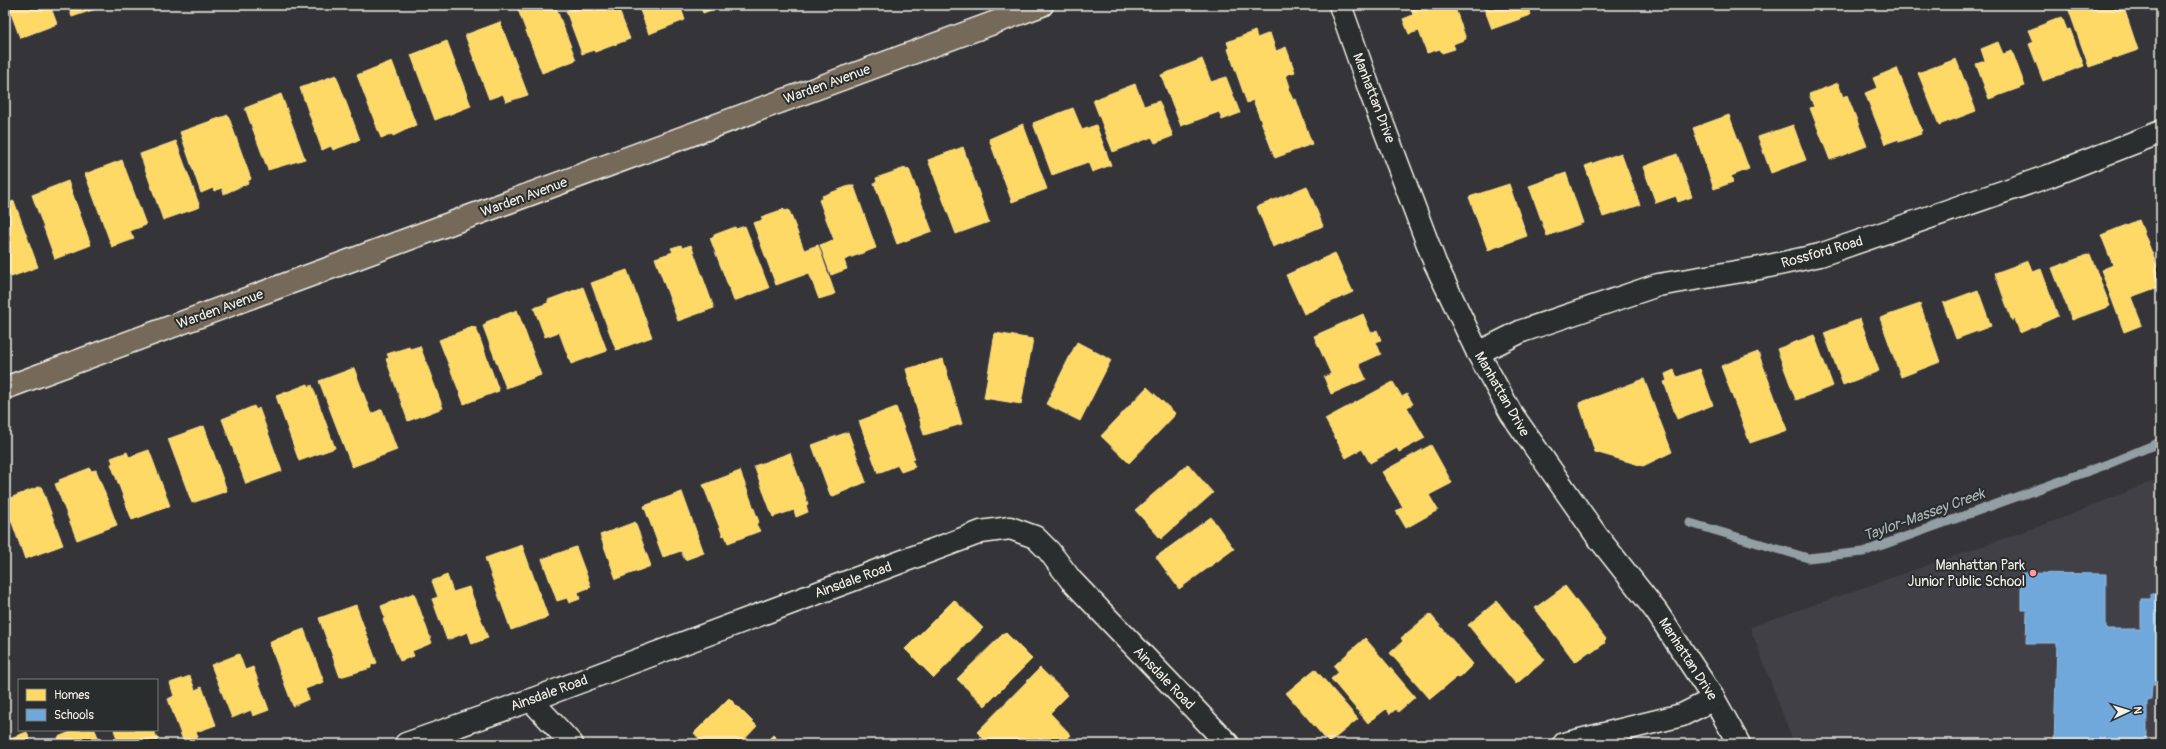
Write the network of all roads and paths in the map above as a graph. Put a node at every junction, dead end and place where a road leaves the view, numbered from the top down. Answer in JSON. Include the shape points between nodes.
{"nodes":[{"id":1,"x":1042,"y":5,"type":"edge"},
{"id":2,"x":1340,"y":5,"type":"edge"},
{"id":3,"x":2161,"y":132,"type":"edge"},
{"id":4,"x":1478,"y":354,"type":"junction"},
{"id":5,"x":5,"y":388,"type":"edge"},
{"id":6,"x":1714,"y":699,"type":"junction"},
{"id":7,"x":531,"y":700,"type":"junction"},
{"id":8,"x":406,"y":744,"type":"edge"},
{"id":9,"x":572,"y":744,"type":"edge"},
{"id":10,"x":1228,"y":744,"type":"edge"},
{"id":11,"x":1564,"y":744,"type":"edge"},
{"id":12,"x":1739,"y":744,"type":"edge"}],
"edges":[{"from":1,"to":5,"type":"main road","name":"Warden Avenue"},
{"from":2,"to":4,"type":"street","name":"Manhattan Drive","via":[[1435,263]]},
{"from":3,"to":4,"type":"street","name":"Rossford Road","via":[[2048,176],[1820,255],[1658,285],[1522,331]]},
{"from":4,"to":6,"type":"street","name":"Manhattan Drive","via":[[1511,414],[1551,473],[1656,611]]},
{"from":6,"to":11,"type":"street","via":[[1682,715]]},
{"from":6,"to":12,"type":"street","name":"Manhattan Drive"},
{"from":7,"to":8,"type":"street","name":"Ainsdale Road"},
{"from":7,"to":9,"type":"street"},
{"from":7,"to":10,"type":"street","name":"Ainsdale Road","via":[[981,532],[1010,528],[1035,537],[1071,580]]}]}
